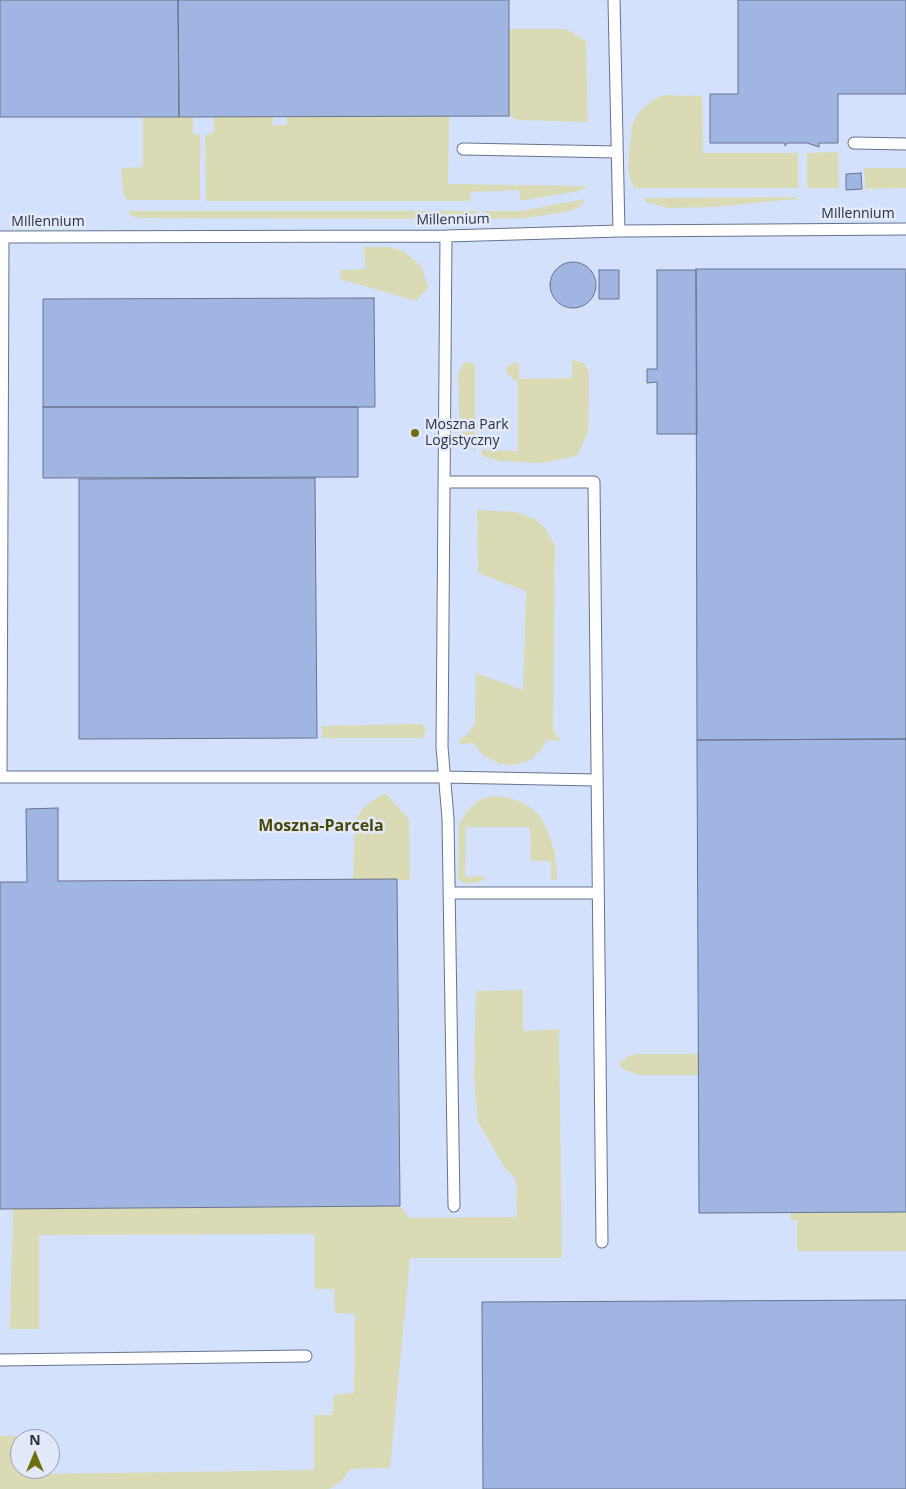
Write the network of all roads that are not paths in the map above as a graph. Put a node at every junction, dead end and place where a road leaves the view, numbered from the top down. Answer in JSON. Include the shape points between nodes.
{"nodes":[{"id":1,"x":614,"y":0,"type":"edge"},
{"id":2,"x":854,"y":143,"type":"dead end"},
{"id":3,"x":906,"y":144,"type":"edge"},
{"id":4,"x":464,"y":149,"type":"dead end"},
{"id":5,"x":617,"y":152,"type":"junction"},
{"id":6,"x":906,"y":229,"type":"edge"},
{"id":7,"x":619,"y":231,"type":"junction"},
{"id":8,"x":446,"y":236,"type":"junction"},
{"id":9,"x":2,"y":237,"type":"edge"},
{"id":10,"x":444,"y":482,"type":"junction"},
{"id":11,"x":0,"y":778,"type":"edge"},
{"id":12,"x":444,"y":778,"type":"junction"},
{"id":13,"x":596,"y":780,"type":"junction"},
{"id":14,"x":449,"y":893,"type":"junction"},
{"id":15,"x":598,"y":893,"type":"junction"},
{"id":16,"x":454,"y":1206,"type":"dead end"},
{"id":17,"x":602,"y":1242,"type":"dead end"},
{"id":18,"x":306,"y":1356,"type":"dead end"},
{"id":19,"x":0,"y":1360,"type":"edge"}],
"edges":[{"from":1,"to":5,"type":"lane"},
{"from":2,"to":3,"type":"lane"},
{"from":4,"to":5,"type":"lane"},
{"from":5,"to":7,"type":"lane"},
{"from":6,"to":7,"type":"lane","name":"Millennium"},
{"from":7,"to":8,"type":"lane","name":"Millennium"},
{"from":8,"to":9,"type":"lane","name":"Millennium"},
{"from":8,"to":10,"type":"lane"},
{"from":9,"to":11,"type":"lane"},
{"from":10,"to":12,"type":"lane"},
{"from":10,"to":13,"type":"lane","via":[[594,482]]},
{"from":11,"to":12,"type":"lane"},
{"from":12,"to":13,"type":"lane"},
{"from":12,"to":14,"type":"lane"},
{"from":13,"to":15,"type":"lane"},
{"from":14,"to":15,"type":"lane"},
{"from":14,"to":16,"type":"lane"},
{"from":15,"to":17,"type":"lane"},
{"from":18,"to":19,"type":"lane"}]}
